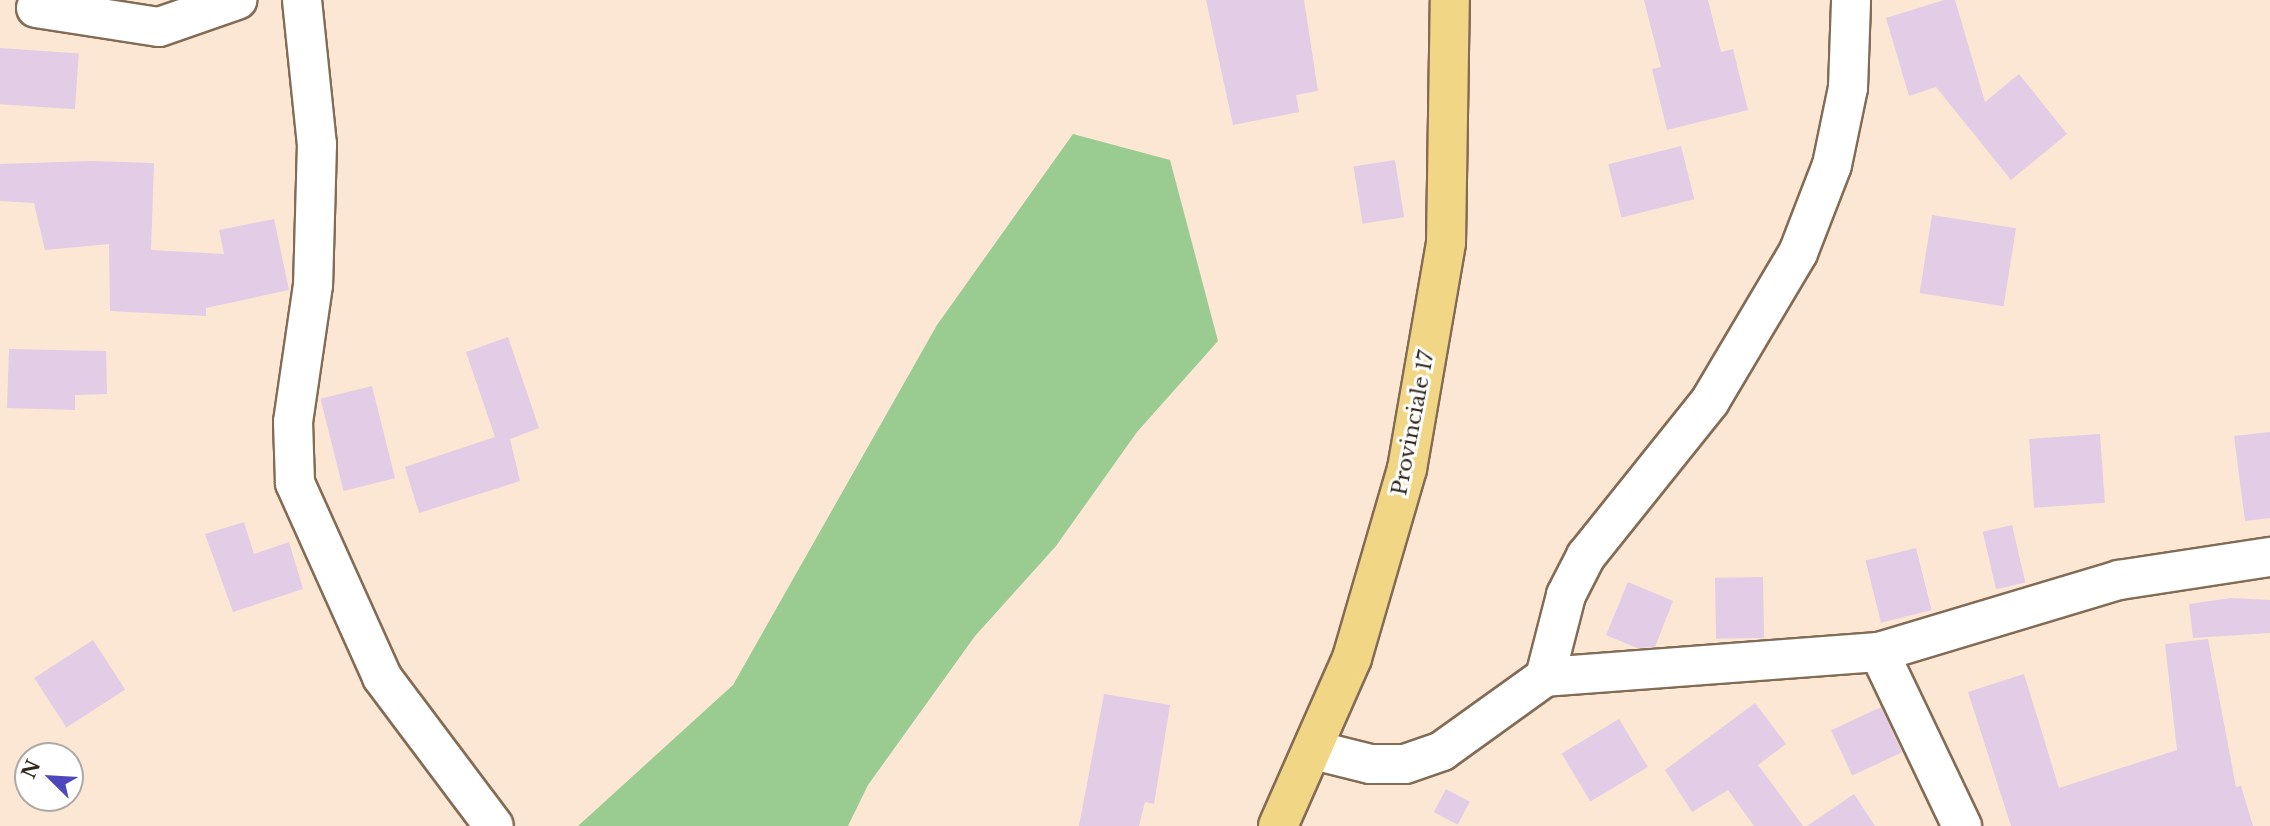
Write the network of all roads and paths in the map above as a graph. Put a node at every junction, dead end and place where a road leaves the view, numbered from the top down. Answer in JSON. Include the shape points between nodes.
{"nodes":[{"id":1,"x":237,"y":0,"type":"edge"},
{"id":2,"x":302,"y":0,"type":"edge"},
{"id":3,"x":1450,"y":0,"type":"edge"},
{"id":4,"x":1851,"y":0,"type":"edge"},
{"id":5,"x":36,"y":8,"type":"dead end"},
{"id":6,"x":2270,"y":557,"type":"edge"},
{"id":7,"x":1879,"y":652,"type":"junction"},
{"id":8,"x":1545,"y":677,"type":"junction"},
{"id":9,"x":1314,"y":750,"type":"junction"},
{"id":10,"x":494,"y":826,"type":"edge"},
{"id":11,"x":1278,"y":826,"type":"edge"},
{"id":12,"x":1962,"y":826,"type":"edge"}],
"edges":[{"from":1,"to":5,"type":"street","via":[[159,27]]},
{"from":2,"to":10,"type":"street","via":[[317,144],[313,285],[293,422],[295,483],[382,677]]},
{"from":3,"to":9,"type":"main road","name":"Provinciale 17","via":[[1446,243],[1407,469],[1352,658]]},
{"from":4,"to":8,"type":"street","via":[[1848,88],[1832,165],[1798,253],[1710,401],[1586,556],[1566,595]]},
{"from":6,"to":7,"type":"street","via":[[2119,580]]},
{"from":7,"to":8,"type":"street"},
{"from":7,"to":12,"type":"street"},
{"from":8,"to":9,"type":"street","via":[[1443,751],[1405,764],[1370,764]]},
{"from":9,"to":11,"type":"main road","name":"Provinciale 17"}]}
